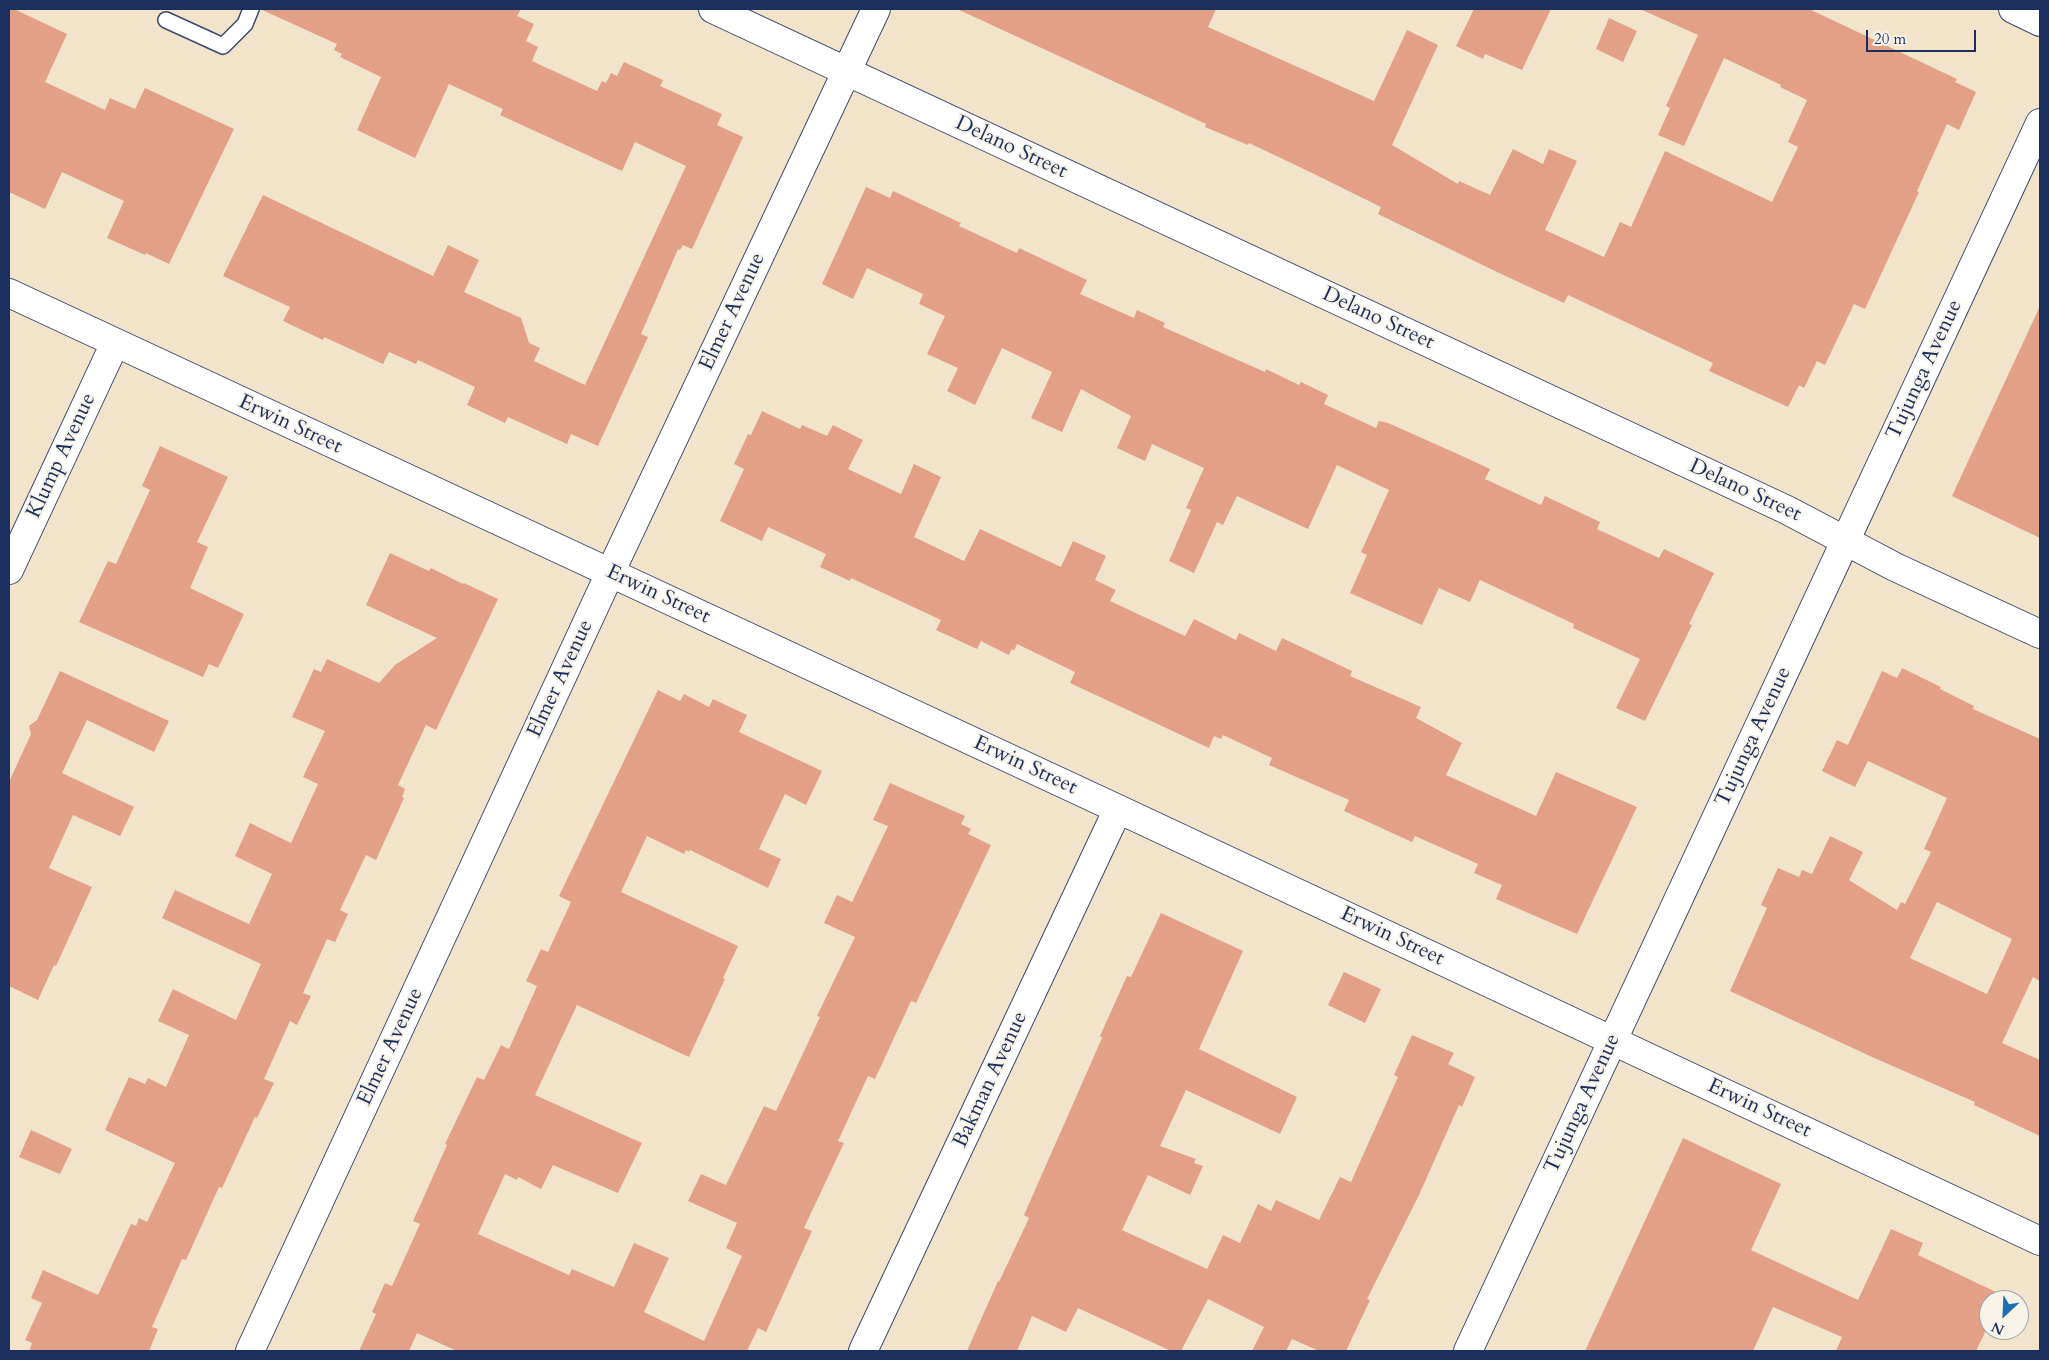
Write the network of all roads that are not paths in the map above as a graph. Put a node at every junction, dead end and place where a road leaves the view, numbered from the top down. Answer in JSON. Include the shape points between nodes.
{"nodes":[{"id":1,"x":251,"y":9,"type":"edge"},
{"id":2,"x":713,"y":9,"type":"edge"},
{"id":3,"x":876,"y":9,"type":"edge"},
{"id":4,"x":2013,"y":9,"type":"edge"},
{"id":5,"x":166,"y":20,"type":"dead end"},
{"id":6,"x":2040,"y":22,"type":"edge"},
{"id":7,"x":847,"y":72,"type":"junction"},
{"id":8,"x":2040,"y":123,"type":"edge"},
{"id":9,"x":9,"y":293,"type":"edge"},
{"id":10,"x":114,"y":343,"type":"junction"},
{"id":11,"x":1846,"y":540,"type":"junction"},
{"id":12,"x":9,"y":570,"type":"edge"},
{"id":13,"x":610,"y":573,"type":"junction"},
{"id":14,"x":2040,"y":634,"type":"edge"},
{"id":15,"x":1118,"y":809,"type":"junction"},
{"id":16,"x":1612,"y":1040,"type":"junction"},
{"id":17,"x":2040,"y":1241,"type":"edge"},
{"id":18,"x":250,"y":1351,"type":"edge"},
{"id":19,"x":864,"y":1351,"type":"edge"},
{"id":20,"x":1468,"y":1351,"type":"edge"}],
"edges":[{"from":1,"to":5,"type":"lane","via":[[245,24],[223,46]]},
{"from":2,"to":7,"type":"street","name":"Delano Street"},
{"from":3,"to":7,"type":"street","name":"Elmer Avenue"},
{"from":4,"to":6,"type":"street"},
{"from":7,"to":11,"type":"street","name":"Delano Street"},
{"from":7,"to":13,"type":"street","name":"Elmer Avenue"},
{"from":8,"to":11,"type":"street","name":"Tujunga Avenue"},
{"from":9,"to":10,"type":"street","name":"Erwin Street"},
{"from":10,"to":12,"type":"street","name":"Klump Avenue"},
{"from":10,"to":13,"type":"street","name":"Erwin Street"},
{"from":11,"to":14,"type":"street","name":"Delano Street","via":[[1895,567]]},
{"from":11,"to":16,"type":"street","name":"Tujunga Avenue"},
{"from":13,"to":15,"type":"street","name":"Erwin Street"},
{"from":13,"to":18,"type":"street","name":"Elmer Avenue"},
{"from":15,"to":16,"type":"street","name":"Erwin Street"},
{"from":15,"to":19,"type":"street","name":"Bakman Avenue"},
{"from":16,"to":17,"type":"street","name":"Erwin Street"},
{"from":16,"to":20,"type":"street","name":"Tujunga Avenue"}]}
